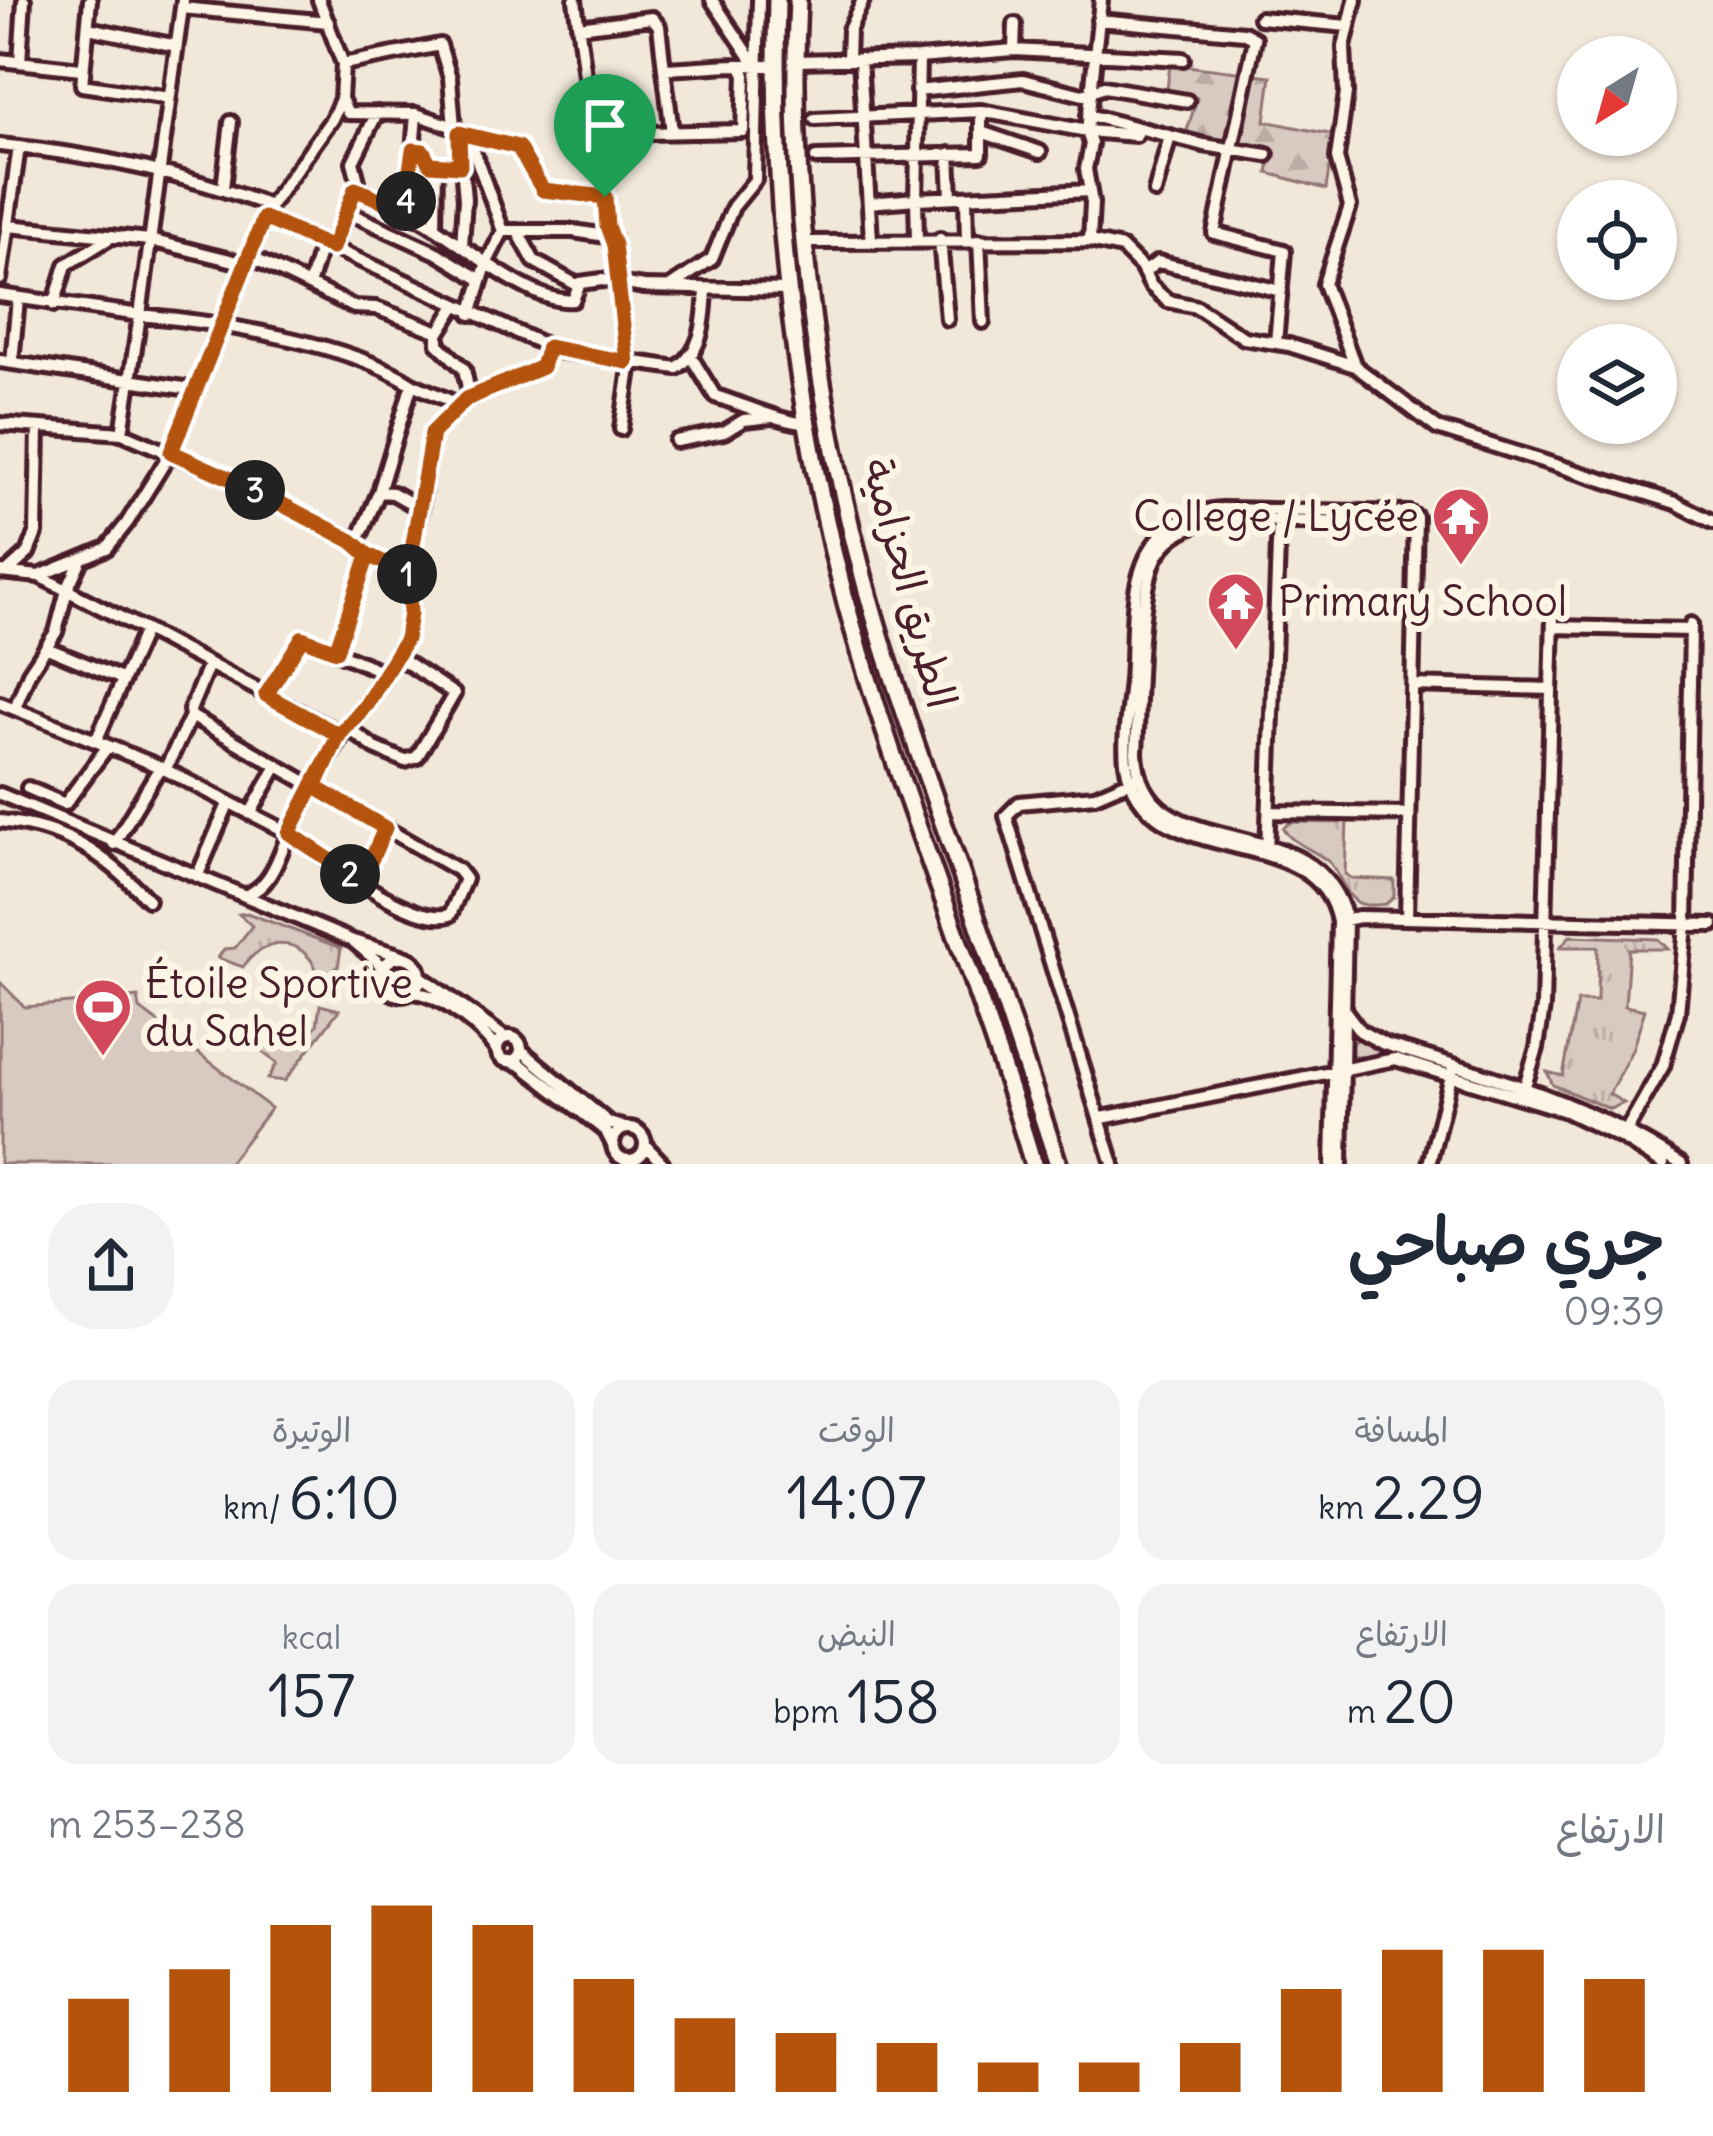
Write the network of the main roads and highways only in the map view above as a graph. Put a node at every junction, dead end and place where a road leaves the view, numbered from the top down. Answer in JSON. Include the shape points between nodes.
{"nodes":[{"id":1,"x":798,"y":0,"type":"edge"},
{"id":2,"x":777,"y":7,"type":"edge"},
{"id":3,"x":1033,"y":1164,"type":"edge"},
{"id":4,"x":1058,"y":1164,"type":"edge"}],
"edges":[{"from":1,"to":4,"type":"highway","name":"الطريق الحزامية","via":[[807,242],[822,374],[861,567]]},
{"from":2,"to":3,"type":"highway","name":"الطريق الحزامية","via":[[777,150],[807,423],[853,624]]}]}
